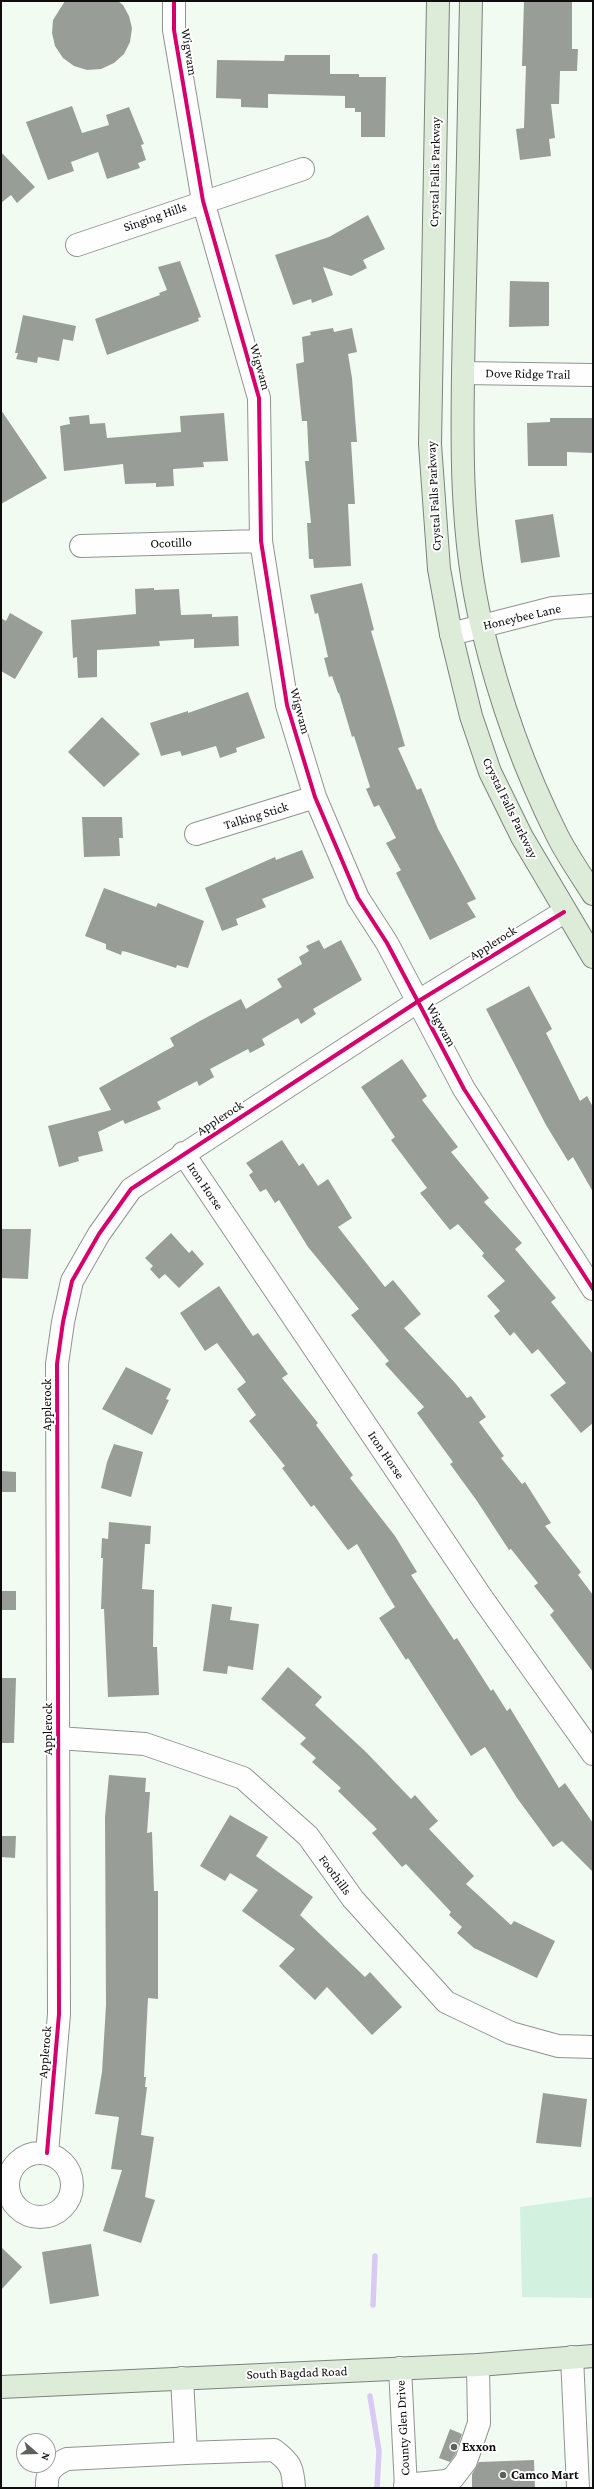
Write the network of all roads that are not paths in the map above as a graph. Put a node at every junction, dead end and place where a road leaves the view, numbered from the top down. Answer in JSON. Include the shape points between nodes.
{"nodes":[{"id":1,"x":174,"y":1,"type":"edge"},
{"id":2,"x":438,"y":1,"type":"edge"},
{"id":3,"x":470,"y":1,"type":"edge"},
{"id":4,"x":303,"y":170,"type":"dead end"},
{"id":5,"x":203,"y":201,"type":"junction"},
{"id":6,"x":77,"y":245,"type":"dead end"},
{"id":7,"x":464,"y":373,"type":"junction"},
{"id":8,"x":593,"y":375,"type":"edge"},
{"id":9,"x":261,"y":541,"type":"junction"},
{"id":10,"x":81,"y":546,"type":"dead end"},
{"id":11,"x":593,"y":606,"type":"edge"},
{"id":12,"x":482,"y":626,"type":"junction"},
{"id":13,"x":451,"y":634,"type":"junction"},
{"id":14,"x":315,"y":797,"type":"junction"},
{"id":15,"x":196,"y":834,"type":"dead end"},
{"id":16,"x":593,"y":894,"type":"edge"},
{"id":17,"x":564,"y":912,"type":"junction"},
{"id":18,"x":593,"y":957,"type":"edge"},
{"id":19,"x":417,"y":1002,"type":"junction"},
{"id":20,"x":183,"y":1153,"type":"junction"},
{"id":21,"x":593,"y":1289,"type":"edge"},
{"id":22,"x":58,"y":1738,"type":"junction"},
{"id":23,"x":593,"y":1754,"type":"edge"},
{"id":24,"x":593,"y":2047,"type":"edge"},
{"id":25,"x":47,"y":2153,"type":"dead end"},
{"id":26,"x":582,"y":2357,"type":"edge"},
{"id":27,"x":478,"y":2365,"type":"junction"},
{"id":28,"x":400,"y":2368,"type":"junction"},
{"id":29,"x":182,"y":2378,"type":"junction"},
{"id":30,"x":1,"y":2387,"type":"edge"},
{"id":31,"x":186,"y":2454,"type":"junction"},
{"id":32,"x":406,"y":2487,"type":"edge"},
{"id":33,"x":47,"y":2488,"type":"edge"},
{"id":34,"x":294,"y":2488,"type":"edge"},
{"id":35,"x":578,"y":2488,"type":"edge"}],
"edges":[{"from":1,"to":5,"type":"street","name":"Wigwam","via":[[174,30]]},
{"from":2,"to":13,"type":"main road","name":"Crystal Falls Parkway","via":[[430,444],[439,569]]},
{"from":3,"to":7,"type":"main road"},
{"from":4,"to":5,"type":"street","name":"Singing Hills"},
{"from":5,"to":6,"type":"street","name":"Singing Hills"},
{"from":5,"to":9,"type":"street","name":"Wigwam","via":[[259,398]]},
{"from":7,"to":8,"type":"street","name":"Dove Ridge Trail"},
{"from":7,"to":12,"type":"main road","via":[[465,491],[471,568]]},
{"from":9,"to":10,"type":"street","name":"Ocotillo"},
{"from":9,"to":14,"type":"street","name":"Wigwam","via":[[287,706]]},
{"from":11,"to":12,"type":"street","name":"Honeybee Lane","via":[[553,608]]},
{"from":12,"to":13,"type":"street","name":"Honeybee Lane"},
{"from":12,"to":16,"type":"main road","via":[[520,751],[558,836]]},
{"from":13,"to":17,"type":"main road","name":"Crystal Falls Parkway","via":[[471,716],[490,772],[522,837]]},
{"from":14,"to":15,"type":"street","name":"Talking Stick"},
{"from":14,"to":19,"type":"street","name":"Wigwam","via":[[358,898],[387,943]]},
{"from":17,"to":18,"type":"main road","name":"Crystal Falls Parkway"},
{"from":17,"to":19,"type":"street","name":"Applerock"},
{"from":19,"to":20,"type":"street","name":"Applerock"},
{"from":19,"to":21,"type":"street","name":"Wigwam","via":[[464,1089]]},
{"from":20,"to":22,"type":"street","name":"Applerock","via":[[131,1189],[99,1234],[72,1281],[62,1322],[57,1364]]},
{"from":20,"to":23,"type":"street","name":"Iron Horse","via":[[482,1598]]},
{"from":22,"to":24,"type":"street","name":"Foothills","via":[[145,1744],[243,1778],[308,1836],[353,1900],[446,2002],[511,2033],[558,2046]]},
{"from":22,"to":25,"type":"street","name":"Applerock","via":[[59,2014]]},
{"from":26,"to":27,"type":"main road","name":"South Bagdad Road"},
{"from":26,"to":35,"type":"street"},
{"from":27,"to":28,"type":"main road","name":"South Bagdad Road"},
{"from":27,"to":32,"type":"street","via":[[479,2423],[466,2461],[453,2478]]},
{"from":28,"to":29,"type":"main road","name":"South Bagdad Road"},
{"from":28,"to":32,"type":"street","name":"County Glen Drive"},
{"from":29,"to":30,"type":"main road","name":"South Bagdad Road"},
{"from":29,"to":31,"type":"street"},
{"from":31,"to":33,"type":"street","via":[[67,2459],[53,2465],[47,2476]]},
{"from":31,"to":34,"type":"street","via":[[274,2450],[287,2460],[293,2472]]}]}
